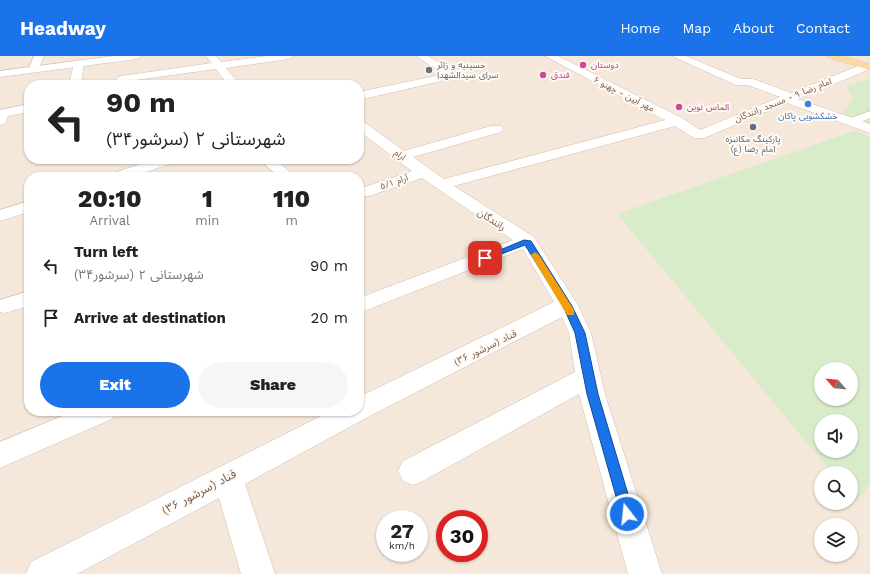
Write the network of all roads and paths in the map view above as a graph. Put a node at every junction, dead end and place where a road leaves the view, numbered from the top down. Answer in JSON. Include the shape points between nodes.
{"nodes":[{"id":1,"x":39,"y":56,"type":"edge"},
{"id":2,"x":137,"y":56,"type":"edge"},
{"id":3,"x":211,"y":56,"type":"edge"},
{"id":4,"x":289,"y":56,"type":"edge"},
{"id":5,"x":421,"y":56,"type":"edge"},
{"id":6,"x":550,"y":56,"type":"edge"},
{"id":7,"x":677,"y":56,"type":"edge"},
{"id":8,"x":832,"y":56,"type":"edge"},
{"id":9,"x":79,"y":63,"type":"junction"},
{"id":10,"x":218,"y":66,"type":"junction"},
{"id":11,"x":869,"y":66,"type":"edge"},
{"id":12,"x":34,"y":68,"type":"junction"},
{"id":13,"x":0,"y":74,"type":"edge"},
{"id":14,"x":121,"y":79,"type":"dead end"},
{"id":15,"x":76,"y":80,"type":"edge"},
{"id":16,"x":230,"y":80,"type":"edge"},
{"id":17,"x":364,"y":95,"type":"edge"},
{"id":18,"x":789,"y":98,"type":"junction"},
{"id":19,"x":24,"y":109,"type":"edge"},
{"id":20,"x":870,"y":114,"type":"edge"},
{"id":21,"x":0,"y":121,"type":"edge"},
{"id":22,"x":677,"y":121,"type":"junction"},
{"id":23,"x":852,"y":122,"type":"junction"},
{"id":24,"x":364,"y":128,"type":"edge"},
{"id":25,"x":496,"y":129,"type":"dead end"},
{"id":26,"x":870,"y":129,"type":"edge"},
{"id":27,"x":699,"y":135,"type":"joint"},
{"id":28,"x":402,"y":156,"type":"junction"},
{"id":29,"x":156,"y":164,"type":"edge"},
{"id":30,"x":272,"y":164,"type":"edge"},
{"id":31,"x":135,"y":172,"type":"edge"},
{"id":32,"x":282,"y":172,"type":"edge"},
{"id":33,"x":433,"y":178,"type":"junction"},
{"id":34,"x":364,"y":193,"type":"edge"},
{"id":35,"x":24,"y":208,"type":"edge"},
{"id":36,"x":0,"y":216,"type":"edge"},
{"id":37,"x":527,"y":241,"type":"junction"},
{"id":38,"x":24,"y":300,"type":"edge"},
{"id":39,"x":364,"y":304,"type":"edge"},
{"id":40,"x":5,"y":306,"type":"dead end"},
{"id":41,"x":567,"y":306,"type":"junction"},
{"id":42,"x":589,"y":377,"type":"junction"},
{"id":43,"x":364,"y":405,"type":"edge"},
{"id":44,"x":91,"y":416,"type":"edge"},
{"id":45,"x":341,"y":416,"type":"edge"},
{"id":46,"x":0,"y":455,"type":"edge"},
{"id":47,"x":412,"y":471,"type":"dead end"},
{"id":48,"x":228,"y":477,"type":"junction"},
{"id":49,"x":43,"y":574,"type":"edge"},
{"id":50,"x":258,"y":574,"type":"edge"},
{"id":51,"x":645,"y":574,"type":"edge"}],
"edges":[{"from":1,"to":12,"type":"street"},
{"from":2,"to":9,"type":"street"},
{"from":3,"to":10,"type":"street"},
{"from":4,"to":10,"type":"street"},
{"from":5,"to":17,"type":"street","via":[[454,75]]},
{"from":6,"to":22,"type":"street","name":"مهر آیین - چهنو ۶"},
{"from":7,"to":18,"type":"street","via":[[740,83],[749,80]]},
{"from":8,"to":11,"type":"main road"},
{"from":9,"to":12,"type":"street"},
{"from":9,"to":15,"type":"street"},
{"from":10,"to":14,"type":"street"},
{"from":10,"to":16,"type":"street"},
{"from":11,"to":18,"type":"street","name":"امام رضا ۹ - مسجد رانندگان"},
{"from":12,"to":13,"type":"street"},
{"from":18,"to":23,"type":"street"},
{"from":18,"to":27,"type":"street","name":"امام رضا ۹ - مسجد رانندگان"},
{"from":19,"to":21,"type":"street","via":[[2,113]]},
{"from":20,"to":23,"type":"street"},
{"from":22,"to":27,"type":"street","name":"مهر آیین - چهنو ۶"},
{"from":22,"to":33,"type":"street","name":"آرام ۵/۱"},
{"from":23,"to":26,"type":"street"},
{"from":24,"to":28,"type":"street","name":"ارام"},
{"from":25,"to":28,"type":"street"},
{"from":28,"to":33,"type":"street","name":"ارام"},
{"from":29,"to":31,"type":"street"},
{"from":30,"to":32,"type":"street"},
{"from":33,"to":34,"type":"street","name":"آرام ۵/۱"},
{"from":33,"to":37,"type":"street","name":"رانندگان"},
{"from":35,"to":36,"type":"street"},
{"from":37,"to":39,"type":"street"},
{"from":37,"to":41,"type":"street","name":"رانندگان"},
{"from":38,"to":40,"type":"street"},
{"from":41,"to":42,"type":"street","name":"رانندگان","via":[[580,333]]},
{"from":41,"to":43,"type":"street","name":"قناد (سرشور ۳۶)"},
{"from":42,"to":47,"type":"street"},
{"from":42,"to":51,"type":"street","name":"رانندگان"},
{"from":44,"to":46,"type":"street"},
{"from":45,"to":48,"type":"street","name":"قناد (سرشور ۳۶)"},
{"from":48,"to":49,"type":"street","name":"قناد (سرشور ۳۶)"},
{"from":48,"to":50,"type":"street"}]}
